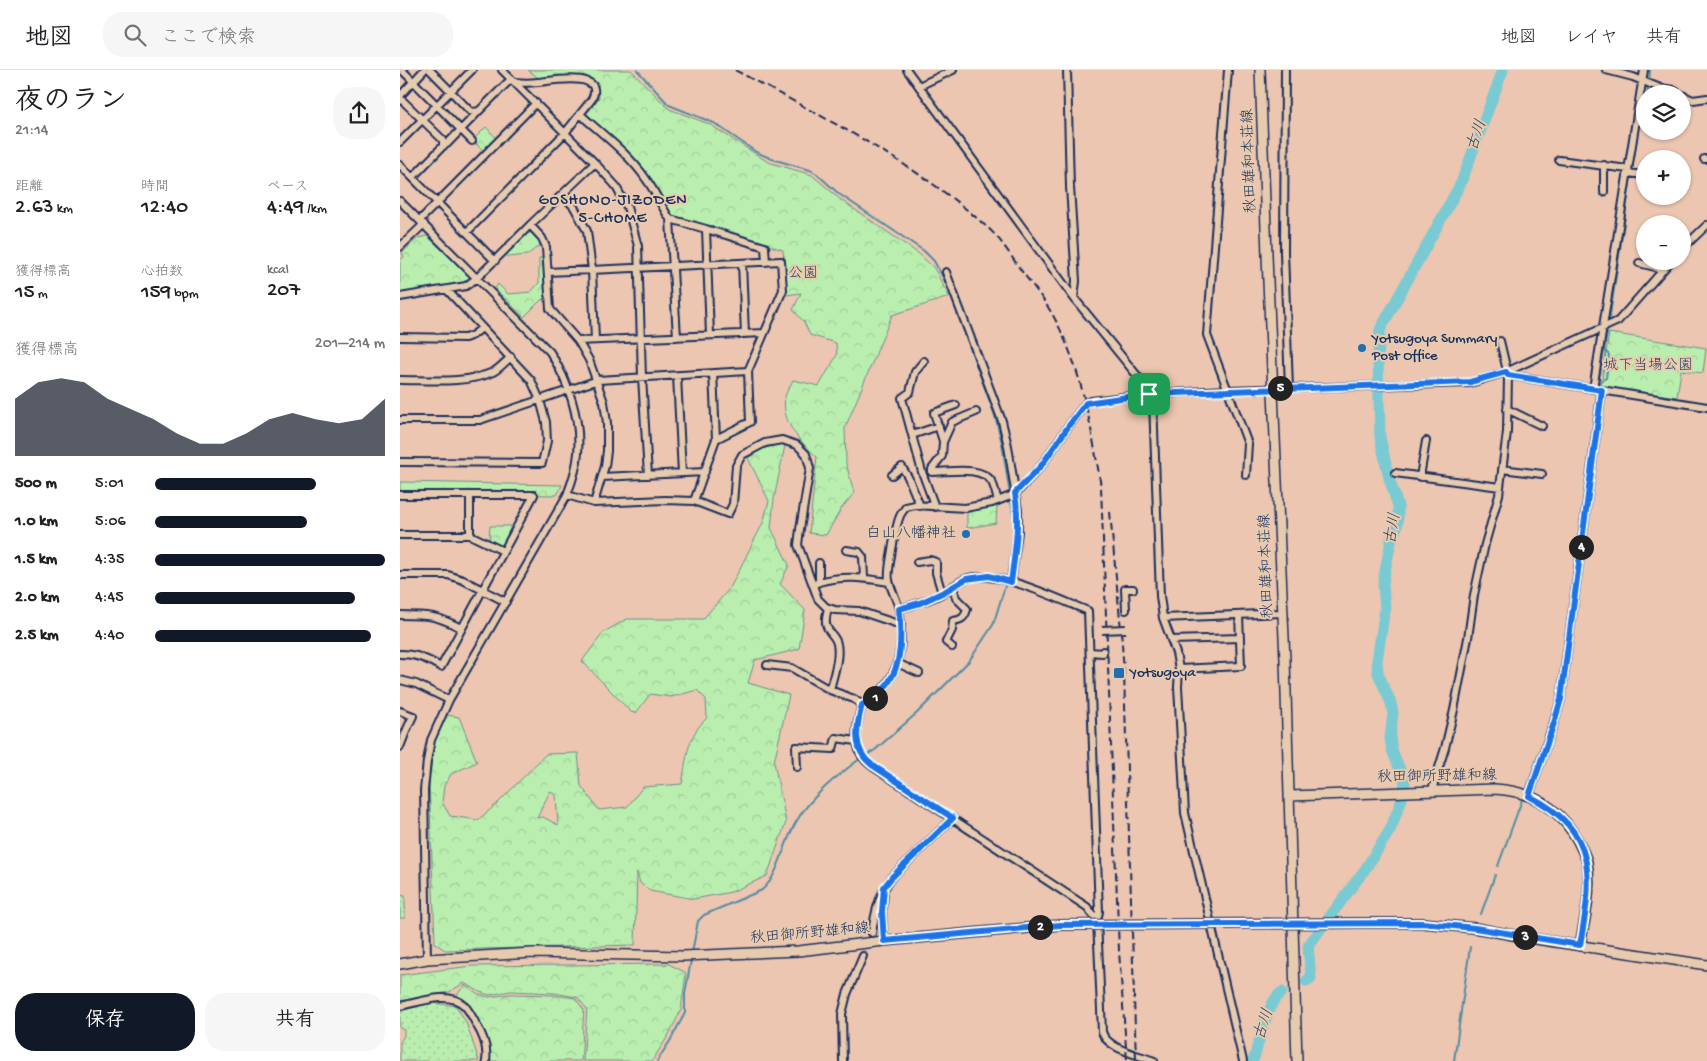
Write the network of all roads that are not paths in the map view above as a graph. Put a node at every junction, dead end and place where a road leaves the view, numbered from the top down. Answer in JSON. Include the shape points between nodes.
{"nodes":[{"id":1,"x":402,"y":70,"type":"edge"},
{"id":2,"x":424,"y":70,"type":"edge"},
{"id":3,"x":430,"y":70,"type":"edge"},
{"id":4,"x":472,"y":70,"type":"edge"},
{"id":5,"x":502,"y":70,"type":"edge"},
{"id":6,"x":907,"y":70,"type":"edge"},
{"id":7,"x":953,"y":70,"type":"edge"},
{"id":8,"x":1067,"y":70,"type":"edge"},
{"id":9,"x":1228,"y":70,"type":"edge"},
{"id":10,"x":1260,"y":70,"type":"edge"},
{"id":11,"x":1285,"y":70,"type":"edge"},
{"id":12,"x":1644,"y":70,"type":"edge"},
{"id":13,"x":1611,"y":71,"type":"edge"},
{"id":14,"x":413,"y":80,"type":"junction"},
{"id":15,"x":512,"y":80,"type":"junction"},
{"id":16,"x":1647,"y":82,"type":"junction"},
{"id":17,"x":1654,"y":85,"type":"edge"},
{"id":18,"x":919,"y":86,"type":"junction"},
{"id":19,"x":451,"y":91,"type":"junction"},
{"id":20,"x":400,"y":97,"type":"edge"},
{"id":21,"x":1707,"y":98,"type":"edge"},
{"id":22,"x":1691,"y":99,"type":"edge"},
{"id":23,"x":536,"y":103,"type":"junction"},
{"id":24,"x":437,"y":105,"type":"junction"},
{"id":25,"x":478,"y":111,"type":"junction"},
{"id":26,"x":580,"y":114,"type":"junction"},
{"id":27,"x":423,"y":119,"type":"junction"},
{"id":28,"x":461,"y":130,"type":"junction"},
{"id":29,"x":565,"y":133,"type":"junction"},
{"id":30,"x":472,"y":141,"type":"dead end"},
{"id":31,"x":400,"y":142,"type":"edge"},
{"id":32,"x":443,"y":146,"type":"junction"},
{"id":33,"x":1559,"y":160,"type":"dead end"},
{"id":34,"x":596,"y":163,"type":"junction"},
{"id":35,"x":400,"y":165,"type":"edge"},
{"id":36,"x":1604,"y":165,"type":"junction"},
{"id":37,"x":1630,"y":172,"type":"junction"},
{"id":38,"x":1636,"y":173,"type":"edge"},
{"id":39,"x":413,"y":177,"type":"junction"},
{"id":40,"x":1604,"y":192,"type":"dead end"},
{"id":41,"x":563,"y":195,"type":"junction"},
{"id":42,"x":400,"y":201,"type":"edge"},
{"id":43,"x":439,"y":203,"type":"junction"},
{"id":44,"x":670,"y":219,"type":"junction"},
{"id":45,"x":422,"y":222,"type":"junction"},
{"id":46,"x":530,"y":225,"type":"junction"},
{"id":47,"x":1707,"y":225,"type":"edge"},
{"id":48,"x":706,"y":229,"type":"junction"},
{"id":49,"x":467,"y":232,"type":"junction"},
{"id":50,"x":1691,"y":240,"type":"edge"},
{"id":51,"x":400,"y":247,"type":"edge"},
{"id":52,"x":495,"y":261,"type":"junction"},
{"id":53,"x":766,"y":262,"type":"junction"},
{"id":54,"x":742,"y":263,"type":"junction"},
{"id":55,"x":708,"y":265,"type":"junction"},
{"id":56,"x":672,"y":266,"type":"junction"},
{"id":57,"x":639,"y":268,"type":"junction"},
{"id":58,"x":592,"y":270,"type":"junction"},
{"id":59,"x":1659,"y":270,"type":"edge"},
{"id":60,"x":548,"y":272,"type":"junction"},
{"id":61,"x":946,"y":272,"type":"dead end"},
{"id":62,"x":1661,"y":272,"type":"joint"},
{"id":63,"x":477,"y":278,"type":"junction"},
{"id":64,"x":447,"y":290,"type":"junction"},
{"id":65,"x":400,"y":296,"type":"edge"},
{"id":66,"x":1074,"y":298,"type":"junction"},
{"id":67,"x":1606,"y":326,"type":"junction"},
{"id":68,"x":482,"y":328,"type":"junction"},
{"id":69,"x":764,"y":333,"type":"junction"},
{"id":70,"x":745,"y":334,"type":"junction"},
{"id":71,"x":710,"y":335,"type":"junction"},
{"id":72,"x":400,"y":337,"type":"edge"},
{"id":73,"x":677,"y":337,"type":"junction"},
{"id":74,"x":641,"y":338,"type":"junction"},
{"id":75,"x":595,"y":340,"type":"junction"},
{"id":76,"x":578,"y":341,"type":"junction"},
{"id":77,"x":1500,"y":341,"type":"dead end"},
{"id":78,"x":511,"y":357,"type":"junction"},
{"id":79,"x":924,"y":361,"type":"dead end"},
{"id":80,"x":748,"y":371,"type":"junction"},
{"id":81,"x":713,"y":373,"type":"junction"},
{"id":82,"x":1507,"y":374,"type":"junction"},
{"id":83,"x":677,"y":376,"type":"junction"},
{"id":84,"x":642,"y":378,"type":"junction"},
{"id":85,"x":400,"y":380,"type":"edge"},
{"id":86,"x":598,"y":380,"type":"junction"},
{"id":87,"x":1289,"y":388,"type":"junction"},
{"id":88,"x":1272,"y":389,"type":"junction"},
{"id":89,"x":1598,"y":389,"type":"junction"},
{"id":90,"x":569,"y":390,"type":"junction"},
{"id":91,"x":1227,"y":390,"type":"junction"},
{"id":92,"x":1149,"y":394,"type":"junction"},
{"id":93,"x":540,"y":400,"type":"junction"},
{"id":94,"x":956,"y":405,"type":"dead end"},
{"id":95,"x":1707,"y":407,"type":"edge"},
{"id":96,"x":1507,"y":409,"type":"junction"},
{"id":97,"x":976,"y":412,"type":"dead end"},
{"id":98,"x":400,"y":420,"type":"edge"},
{"id":99,"x":939,"y":426,"type":"junction"},
{"id":100,"x":1542,"y":426,"type":"dead end"},
{"id":101,"x":912,"y":435,"type":"junction"},
{"id":102,"x":716,"y":439,"type":"junction"},
{"id":103,"x":1426,"y":441,"type":"dead end"},
{"id":104,"x":943,"y":442,"type":"junction"},
{"id":105,"x":400,"y":462,"type":"edge"},
{"id":106,"x":1502,"y":469,"type":"junction"},
{"id":107,"x":705,"y":472,"type":"junction"},
{"id":108,"x":932,"y":472,"type":"junction"},
{"id":109,"x":682,"y":473,"type":"junction"},
{"id":110,"x":1395,"y":474,"type":"dead end"},
{"id":111,"x":1542,"y":474,"type":"dead end"},
{"id":112,"x":648,"y":475,"type":"junction"},
{"id":113,"x":892,"y":475,"type":"dead end"},
{"id":114,"x":1246,"y":475,"type":"dead end"},
{"id":115,"x":924,"y":477,"type":"junction"},
{"id":116,"x":1420,"y":477,"type":"junction"},
{"id":117,"x":602,"y":478,"type":"junction"},
{"id":118,"x":1500,"y":487,"type":"junction"},
{"id":119,"x":1014,"y":494,"type":"junction"},
{"id":120,"x":400,"y":495,"type":"edge"},
{"id":121,"x":567,"y":495,"type":"junction"},
{"id":122,"x":470,"y":496,"type":"junction"},
{"id":123,"x":694,"y":501,"type":"junction"},
{"id":124,"x":998,"y":501,"type":"junction"},
{"id":125,"x":594,"y":503,"type":"junction"},
{"id":126,"x":920,"y":506,"type":"junction"},
{"id":127,"x":935,"y":507,"type":"junction"},
{"id":128,"x":400,"y":535,"type":"edge"},
{"id":129,"x":470,"y":535,"type":"junction"},
{"id":130,"x":846,"y":550,"type":"dead end"},
{"id":131,"x":503,"y":551,"type":"junction"},
{"id":132,"x":917,"y":562,"type":"dead end"},
{"id":133,"x":819,"y":563,"type":"dead end"},
{"id":134,"x":400,"y":575,"type":"edge"},
{"id":135,"x":864,"y":578,"type":"junction"},
{"id":136,"x":1008,"y":581,"type":"junction"},
{"id":137,"x":889,"y":582,"type":"junction"},
{"id":138,"x":816,"y":584,"type":"junction"},
{"id":139,"x":953,"y":586,"type":"junction"},
{"id":140,"x":1133,"y":589,"type":"dead end"},
{"id":141,"x":482,"y":590,"type":"junction"},
{"id":142,"x":942,"y":593,"type":"junction"},
{"id":143,"x":506,"y":602,"type":"junction"},
{"id":144,"x":828,"y":608,"type":"junction"},
{"id":145,"x":899,"y":609,"type":"junction"},
{"id":146,"x":1126,"y":610,"type":"dead end"},
{"id":147,"x":1282,"y":613,"type":"junction"},
{"id":148,"x":400,"y":614,"type":"edge"},
{"id":149,"x":1239,"y":615,"type":"junction"},
{"id":150,"x":1163,"y":618,"type":"junction"},
{"id":151,"x":900,"y":625,"type":"junction"},
{"id":152,"x":461,"y":628,"type":"junction"},
{"id":153,"x":1102,"y":630,"type":"dead end"},
{"id":154,"x":1126,"y":630,"type":"dead end"},
{"id":155,"x":1240,"y":638,"type":"junction"},
{"id":156,"x":1171,"y":640,"type":"junction"},
{"id":157,"x":952,"y":647,"type":"dead end"},
{"id":158,"x":1103,"y":651,"type":"dead end"},
{"id":159,"x":1090,"y":652,"type":"junction"},
{"id":160,"x":400,"y":654,"type":"edge"},
{"id":161,"x":897,"y":663,"type":"junction"},
{"id":162,"x":767,"y":665,"type":"dead end"},
{"id":163,"x":1179,"y":669,"type":"junction"},
{"id":164,"x":919,"y":673,"type":"dead end"},
{"id":165,"x":400,"y":680,"type":"edge"},
{"id":166,"x":830,"y":690,"type":"junction"},
{"id":167,"x":449,"y":700,"type":"junction"},
{"id":168,"x":862,"y":705,"type":"junction"},
{"id":169,"x":400,"y":711,"type":"edge"},
{"id":170,"x":856,"y":741,"type":"junction"},
{"id":171,"x":400,"y":747,"type":"edge"},
{"id":172,"x":798,"y":767,"type":"dead end"},
{"id":173,"x":1432,"y":790,"type":"junction"},
{"id":174,"x":1526,"y":794,"type":"junction"},
{"id":175,"x":1289,"y":796,"type":"junction"},
{"id":176,"x":953,"y":818,"type":"junction"},
{"id":177,"x":884,"y":887,"type":"junction"},
{"id":178,"x":1096,"y":920,"type":"junction"},
{"id":179,"x":872,"y":933,"type":"tunnel mouth"},
{"id":180,"x":884,"y":941,"type":"junction"},
{"id":181,"x":1580,"y":945,"type":"junction"},
{"id":182,"x":863,"y":956,"type":"tunnel mouth"},
{"id":183,"x":427,"y":959,"type":"junction"},
{"id":184,"x":400,"y":964,"type":"edge"},
{"id":185,"x":1707,"y":965,"type":"edge"},
{"id":186,"x":400,"y":1006,"type":"edge"},
{"id":187,"x":486,"y":1061,"type":"edge"},
{"id":188,"x":843,"y":1061,"type":"edge"},
{"id":189,"x":1154,"y":1061,"type":"edge"},
{"id":190,"x":1243,"y":1061,"type":"edge"},
{"id":191,"x":1297,"y":1061,"type":"edge"}],
"edges":[{"from":1,"to":14,"type":"street"},
{"from":2,"to":14,"type":"street"},
{"from":3,"to":19,"type":"street"},
{"from":4,"to":19,"type":"street"},
{"from":5,"to":15,"type":"street"},
{"from":6,"to":18,"type":"street"},
{"from":7,"to":18,"type":"street"},
{"from":8,"to":66,"type":"street","via":[[1076,281]]},
{"from":9,"to":91,"type":"street","via":[[1207,335]]},
{"from":10,"to":88,"type":"main road","name":"秋田雄和本荘線"},
{"from":11,"to":87,"type":"street","via":[[1284,252]]},
{"from":12,"to":16,"type":"street"},
{"from":13,"to":16,"type":"street"},
{"from":14,"to":20,"type":"street"},
{"from":14,"to":24,"type":"street"},
{"from":15,"to":23,"type":"street"},
{"from":15,"to":25,"type":"street"},
{"from":15,"to":26,"type":"street","via":[[523,83],[581,79],[589,82],[595,93]]},
{"from":16,"to":17,"type":"street"},
{"from":16,"to":37,"type":"street"},
{"from":18,"to":66,"type":"street"},
{"from":19,"to":24,"type":"street"},
{"from":19,"to":25,"type":"street","via":[[470,111]]},
{"from":20,"to":27,"type":"street"},
{"from":21,"to":22,"type":"street"},
{"from":23,"to":29,"type":"street"},
{"from":23,"to":43,"type":"street"},
{"from":24,"to":27,"type":"street"},
{"from":24,"to":28,"type":"street"},
{"from":25,"to":28,"type":"street"},
{"from":26,"to":29,"type":"street"},
{"from":26,"to":44,"type":"street","via":[[635,164]]},
{"from":27,"to":31,"type":"street"},
{"from":27,"to":32,"type":"street","via":[[443,140]]},
{"from":28,"to":30,"type":"street"},
{"from":28,"to":32,"type":"street"},
{"from":29,"to":34,"type":"street"},
{"from":29,"to":49,"type":"street"},
{"from":32,"to":39,"type":"street"},
{"from":33,"to":36,"type":"street"},
{"from":34,"to":41,"type":"street"},
{"from":34,"to":57,"type":"street","via":[[615,185],[627,207],[638,246]]},
{"from":35,"to":39,"type":"street"},
{"from":36,"to":37,"type":"street"},
{"from":36,"to":40,"type":"street"},
{"from":37,"to":38,"type":"street"},
{"from":37,"to":67,"type":"street"},
{"from":39,"to":43,"type":"street"},
{"from":41,"to":46,"type":"street"},
{"from":41,"to":58,"type":"street","via":[[587,231]]},
{"from":42,"to":45,"type":"street"},
{"from":43,"to":45,"type":"street"},
{"from":43,"to":49,"type":"street"},
{"from":44,"to":48,"type":"street"},
{"from":44,"to":56,"type":"street"},
{"from":45,"to":51,"type":"street"},
{"from":45,"to":63,"type":"street"},
{"from":46,"to":52,"type":"street"},
{"from":46,"to":60,"type":"street","via":[[546,248]]},
{"from":47,"to":50,"type":"street"},
{"from":48,"to":53,"type":"street","via":[[765,247]]},
{"from":48,"to":55,"type":"street"},
{"from":49,"to":52,"type":"street"},
{"from":52,"to":63,"type":"street"},
{"from":53,"to":54,"type":"street"},
{"from":53,"to":69,"type":"street","via":[[781,261],[783,290]]},
{"from":54,"to":55,"type":"street"},
{"from":54,"to":70,"type":"street"},
{"from":55,"to":56,"type":"street"},
{"from":55,"to":71,"type":"street"},
{"from":56,"to":57,"type":"street"},
{"from":56,"to":73,"type":"street"},
{"from":57,"to":58,"type":"street"},
{"from":57,"to":74,"type":"street"},
{"from":58,"to":60,"type":"street"},
{"from":58,"to":75,"type":"street"},
{"from":59,"to":62,"type":"street"},
{"from":60,"to":76,"type":"street","via":[[550,309]]},
{"from":61,"to":119,"type":"street","via":[[1002,421]]},
{"from":62,"to":67,"type":"street","via":[[1618,322]]},
{"from":63,"to":64,"type":"street","via":[[466,286]]},
{"from":63,"to":90,"type":"street","via":[[546,347]]},
{"from":64,"to":65,"type":"street"},
{"from":64,"to":68,"type":"street"},
{"from":66,"to":92,"type":"street"},
{"from":67,"to":82,"type":"street"},
{"from":67,"to":89,"type":"street"},
{"from":68,"to":72,"type":"street","via":[[465,338]]},
{"from":68,"to":78,"type":"street"},
{"from":69,"to":70,"type":"street"},
{"from":69,"to":80,"type":"street"},
{"from":70,"to":71,"type":"street"},
{"from":71,"to":73,"type":"street"},
{"from":73,"to":74,"type":"street"},
{"from":74,"to":75,"type":"street"},
{"from":74,"to":84,"type":"street"},
{"from":75,"to":76,"type":"street"},
{"from":76,"to":86,"type":"street"},
{"from":77,"to":82,"type":"street"},
{"from":78,"to":85,"type":"street","via":[[494,372],[479,377]]},
{"from":78,"to":93,"type":"street","via":[[531,380]]},
{"from":79,"to":101,"type":"street","via":[[915,372],[910,392],[902,398]]},
{"from":80,"to":81,"type":"street"},
{"from":80,"to":102,"type":"street","via":[[750,422]]},
{"from":81,"to":83,"type":"street"},
{"from":81,"to":102,"type":"street"},
{"from":82,"to":87,"type":"street","via":[[1470,382]]},
{"from":82,"to":89,"type":"street"},
{"from":82,"to":96,"type":"street"},
{"from":83,"to":84,"type":"street"},
{"from":83,"to":109,"type":"street"},
{"from":84,"to":86,"type":"street"},
{"from":84,"to":112,"type":"street"},
{"from":86,"to":90,"type":"street"},
{"from":86,"to":117,"type":"street","via":[[607,423],[607,451]]},
{"from":87,"to":88,"type":"street"},
{"from":88,"to":91,"type":"street"},
{"from":88,"to":147,"type":"main road","name":"秋田雄和本荘線"},
{"from":89,"to":95,"type":"street"},
{"from":89,"to":174,"type":"street","via":[[1561,699]]},
{"from":90,"to":93,"type":"street"},
{"from":90,"to":121,"type":"street","via":[[578,453]]},
{"from":91,"to":92,"type":"street"},
{"from":91,"to":114,"type":"street","via":[[1248,444]]},
{"from":92,"to":119,"type":"street","via":[[1086,403],[1041,466]]},
{"from":92,"to":150,"type":"street","via":[[1153,401]]},
{"from":93,"to":98,"type":"street","via":[[480,420]]},
{"from":93,"to":105,"type":"street","via":[[547,441],[542,463]]},
{"from":94,"to":99,"type":"street","via":[[934,413]]},
{"from":96,"to":100,"type":"street"},
{"from":96,"to":106,"type":"street"},
{"from":97,"to":104,"type":"street","via":[[952,422]]},
{"from":99,"to":101,"type":"street"},
{"from":99,"to":104,"type":"street"},
{"from":101,"to":115,"type":"street"},
{"from":102,"to":107,"type":"street"},
{"from":103,"to":116,"type":"street"},
{"from":104,"to":108,"type":"street","via":[[942,456]]},
{"from":106,"to":111,"type":"street"},
{"from":106,"to":118,"type":"street"},
{"from":107,"to":109,"type":"street"},
{"from":107,"to":123,"type":"street"},
{"from":108,"to":115,"type":"street"},
{"from":108,"to":124,"type":"street","via":[[978,471],[991,482]]},
{"from":109,"to":112,"type":"street"},
{"from":110,"to":116,"type":"street"},
{"from":112,"to":117,"type":"street"},
{"from":113,"to":126,"type":"street","via":[[902,467]]},
{"from":115,"to":127,"type":"street"},
{"from":116,"to":118,"type":"street"},
{"from":117,"to":125,"type":"street"},
{"from":118,"to":173,"type":"street","via":[[1474,595],[1454,710]]},
{"from":119,"to":124,"type":"street"},
{"from":119,"to":136,"type":"street","via":[[1018,532]]},
{"from":120,"to":122,"type":"street"},
{"from":121,"to":125,"type":"street"},
{"from":121,"to":143,"type":"street"},
{"from":122,"to":129,"type":"street"},
{"from":122,"to":131,"type":"street","via":[[534,496]]},
{"from":123,"to":125,"type":"street"},
{"from":123,"to":138,"type":"street","via":[[728,514],[733,504],[736,466],[742,455],[765,443],[782,440],[797,445],[806,454],[810,468],[798,545]]},
{"from":124,"to":127,"type":"street","via":[[965,508]]},
{"from":126,"to":127,"type":"street"},
{"from":126,"to":137,"type":"street","via":[[906,507],[899,517]]},
{"from":128,"to":129,"type":"street"},
{"from":129,"to":131,"type":"street"},
{"from":130,"to":135,"type":"street","via":[[859,552],[863,557]]},
{"from":131,"to":141,"type":"street"},
{"from":132,"to":142,"type":"street","via":[[936,562]]},
{"from":133,"to":138,"type":"street"},
{"from":134,"to":141,"type":"street","via":[[448,575]]},
{"from":135,"to":137,"type":"street"},
{"from":135,"to":138,"type":"street","via":[[835,577]]},
{"from":136,"to":139,"type":"street","via":[[979,576]]},
{"from":136,"to":159,"type":"street","via":[[1088,611]]},
{"from":137,"to":145,"type":"street"},
{"from":138,"to":144,"type":"street","via":[[818,599]]},
{"from":139,"to":142,"type":"street"},
{"from":139,"to":157,"type":"street","via":[[956,598],[967,609],[966,616],[953,621],[946,642]]},
{"from":140,"to":146,"type":"street","via":[[1125,589]]},
{"from":141,"to":143,"type":"street"},
{"from":141,"to":152,"type":"street"},
{"from":142,"to":145,"type":"street"},
{"from":143,"to":167,"type":"street"},
{"from":144,"to":151,"type":"street","via":[[859,611]]},
{"from":144,"to":166,"type":"street","via":[[826,627],[838,646]]},
{"from":145,"to":151,"type":"street"},
{"from":147,"to":149,"type":"street"},
{"from":147,"to":175,"type":"main road","name":"秋田雄和本荘線"},
{"from":148,"to":152,"type":"street","via":[[430,615]]},
{"from":149,"to":150,"type":"street"},
{"from":149,"to":155,"type":"street"},
{"from":150,"to":156,"type":"street"},
{"from":151,"to":161,"type":"street","via":[[901,650]]},
{"from":152,"to":160,"type":"street","via":[[441,667],[414,654]]},
{"from":153,"to":154,"type":"street","bridge":true},
{"from":155,"to":156,"type":"street"},
{"from":155,"to":163,"type":"street","via":[[1241,666]]},
{"from":156,"to":163,"type":"street"},
{"from":158,"to":159,"type":"street"},
{"from":159,"to":178,"type":"street","via":[[1099,912]]},
{"from":161,"to":164,"type":"street"},
{"from":161,"to":168,"type":"street","via":[[875,699]]},
{"from":162,"to":166,"type":"street","via":[[792,668]]},
{"from":163,"to":190,"type":"street","via":[[1185,813]]},
{"from":165,"to":167,"type":"street"},
{"from":166,"to":168,"type":"street"},
{"from":167,"to":183,"type":"street","via":[[431,740],[425,778]]},
{"from":168,"to":170,"type":"street"},
{"from":169,"to":171,"type":"street","via":[[413,716]]},
{"from":170,"to":172,"type":"street","via":[[836,738],[833,749],[796,747]]},
{"from":170,"to":176,"type":"street","via":[[863,757]]},
{"from":173,"to":174,"type":"main road","name":"秋田御所野雄和線","via":[[1495,788]]},
{"from":173,"to":175,"type":"main road","name":"秋田御所野雄和線"},
{"from":174,"to":181,"type":"main road","name":"秋田御所野雄和線","via":[[1543,803],[1570,826],[1587,861],[1587,906]]},
{"from":175,"to":191,"type":"main road","name":"秋田雄和本荘線"},
{"from":176,"to":177,"type":"street"},
{"from":176,"to":178,"type":"street","via":[[1088,907]]},
{"from":177,"to":179,"type":"street","via":[[876,906]]},
{"from":177,"to":180,"type":"street"},
{"from":178,"to":189,"type":"street","via":[[1103,1036],[1118,1049]]},
{"from":180,"to":181,"type":"main road","name":"秋田御所野雄和線","bridge":true,"via":[[1060,925],[1422,923]]},
{"from":180,"to":183,"type":"main road","name":"秋田御所野雄和線","via":[[798,951],[706,956],[533,953]]},
{"from":181,"to":185,"type":"main road","name":"秋田御所野雄和線"},
{"from":182,"to":188,"type":"street","via":[[842,1014]]},
{"from":183,"to":184,"type":"main road","name":"秋田御所野雄和線"},
{"from":186,"to":187,"type":"street","via":[[449,998],[464,1005],[480,1029]]}]}
